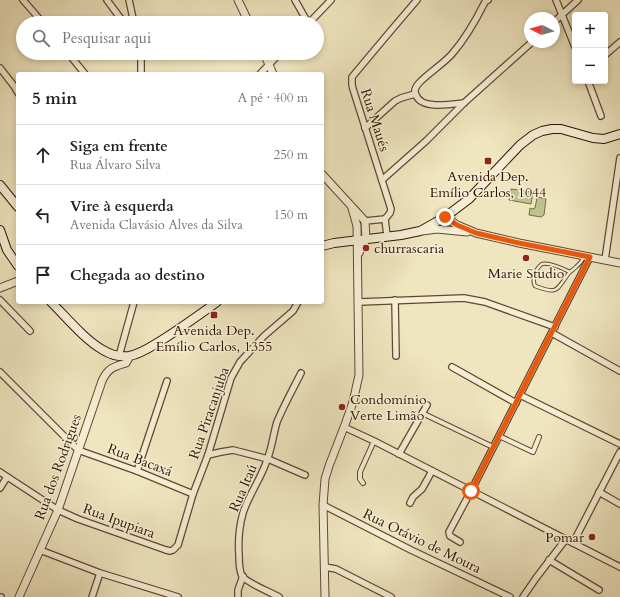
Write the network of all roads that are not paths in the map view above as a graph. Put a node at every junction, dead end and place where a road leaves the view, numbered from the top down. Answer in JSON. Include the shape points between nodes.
{"nodes":[{"id":1,"x":23,"y":0,"type":"edge"},
{"id":2,"x":107,"y":0,"type":"edge"},
{"id":3,"x":130,"y":0,"type":"edge"},
{"id":4,"x":238,"y":0,"type":"edge"},
{"id":5,"x":295,"y":0,"type":"edge"},
{"id":6,"x":331,"y":0,"type":"edge"},
{"id":7,"x":418,"y":0,"type":"edge"},
{"id":8,"x":556,"y":0,"type":"edge"},
{"id":9,"x":578,"y":0,"type":"edge"},
{"id":10,"x":486,"y":1,"type":"edge"},
{"id":11,"x":562,"y":14,"type":"junction"},
{"id":12,"x":37,"y":16,"type":"edge"},
{"id":13,"x":119,"y":16,"type":"edge"},
{"id":14,"x":133,"y":16,"type":"edge"},
{"id":15,"x":246,"y":16,"type":"edge"},
{"id":16,"x":304,"y":16,"type":"edge"},
{"id":17,"x":315,"y":16,"type":"edge"},
{"id":18,"x":572,"y":39,"type":"edge"},
{"id":19,"x":620,"y":42,"type":"edge"},
{"id":20,"x":525,"y":48,"type":"edge"},
{"id":21,"x":608,"y":52,"type":"edge"},
{"id":22,"x":74,"y":60,"type":"edge"},
{"id":23,"x":141,"y":60,"type":"edge"},
{"id":24,"x":267,"y":60,"type":"edge"},
{"id":25,"x":274,"y":60,"type":"edge"},
{"id":26,"x":269,"y":65,"type":"junction"},
{"id":27,"x":0,"y":68,"type":"edge"},
{"id":28,"x":83,"y":72,"type":"edge"},
{"id":29,"x":141,"y":72,"type":"edge"},
{"id":30,"x":262,"y":72,"type":"edge"},
{"id":31,"x":273,"y":72,"type":"edge"},
{"id":32,"x":589,"y":84,"type":"edge"},
{"id":33,"x":16,"y":90,"type":"edge"},
{"id":34,"x":415,"y":94,"type":"junction"},
{"id":35,"x":464,"y":103,"type":"junction"},
{"id":36,"x":601,"y":116,"type":"dead end"},
{"id":37,"x":365,"y":128,"type":"junction"},
{"id":38,"x":620,"y":134,"type":"edge"},
{"id":39,"x":620,"y":158,"type":"edge"},
{"id":40,"x":324,"y":176,"type":"edge"},
{"id":41,"x":382,"y":180,"type":"junction"},
{"id":42,"x":0,"y":186,"type":"edge"},
{"id":43,"x":16,"y":205,"type":"edge"},
{"id":44,"x":352,"y":208,"type":"junction"},
{"id":45,"x":445,"y":217,"type":"junction"},
{"id":46,"x":386,"y":219,"type":"junction"},
{"id":47,"x":365,"y":221,"type":"junction"},
{"id":48,"x":0,"y":230,"type":"edge"},
{"id":49,"x":420,"y":231,"type":"junction"},
{"id":50,"x":476,"y":233,"type":"junction"},
{"id":51,"x":387,"y":236,"type":"junction"},
{"id":52,"x":362,"y":240,"type":"junction"},
{"id":53,"x":324,"y":242,"type":"edge"},
{"id":54,"x":334,"y":243,"type":"junction"},
{"id":55,"x":324,"y":246,"type":"edge"},
{"id":56,"x":587,"y":257,"type":"junction"},
{"id":57,"x":605,"y":260,"type":"junction"},
{"id":58,"x":16,"y":263,"type":"edge"},
{"id":59,"x":620,"y":264,"type":"edge"},
{"id":60,"x":570,"y":272,"type":"junction"},
{"id":61,"x":16,"y":282,"type":"edge"},
{"id":62,"x":0,"y":288,"type":"edge"},
{"id":63,"x":0,"y":300,"type":"edge"},
{"id":64,"x":395,"y":300,"type":"junction"},
{"id":65,"x":359,"y":302,"type":"junction"},
{"id":66,"x":53,"y":304,"type":"edge"},
{"id":67,"x":133,"y":304,"type":"edge"},
{"id":68,"x":215,"y":304,"type":"edge"},
{"id":69,"x":297,"y":304,"type":"edge"},
{"id":70,"x":555,"y":327,"type":"junction"},
{"id":71,"x":30,"y":331,"type":"dead end"},
{"id":72,"x":552,"y":333,"type":"junction"},
{"id":73,"x":119,"y":356,"type":"junction"},
{"id":74,"x":130,"y":356,"type":"junction"},
{"id":75,"x":396,"y":356,"type":"dead end"},
{"id":76,"x":452,"y":367,"type":"dead end"},
{"id":77,"x":620,"y":371,"type":"edge"},
{"id":78,"x":0,"y":372,"type":"edge"},
{"id":79,"x":301,"y":373,"type":"dead end"},
{"id":80,"x":166,"y":381,"type":"dead end"},
{"id":81,"x":520,"y":395,"type":"junction"},
{"id":82,"x":516,"y":403,"type":"junction"},
{"id":83,"x":427,"y":405,"type":"dead end"},
{"id":84,"x":422,"y":413,"type":"junction"},
{"id":85,"x":344,"y":427,"type":"junction"},
{"id":86,"x":499,"y":436,"type":"junction"},
{"id":87,"x":539,"y":438,"type":"dead end"},
{"id":88,"x":374,"y":441,"type":"junction"},
{"id":89,"x":620,"y":444,"type":"edge"},
{"id":90,"x":493,"y":447,"type":"junction"},
{"id":91,"x":78,"y":450,"type":"junction"},
{"id":92,"x":620,"y":452,"type":"edge"},
{"id":93,"x":399,"y":454,"type":"junction"},
{"id":94,"x":208,"y":456,"type":"junction"},
{"id":95,"x":268,"y":459,"type":"junction"},
{"id":96,"x":136,"y":471,"type":"junction"},
{"id":97,"x":432,"y":471,"type":"junction"},
{"id":98,"x":0,"y":472,"type":"edge"},
{"id":99,"x":305,"y":475,"type":"dead end"},
{"id":100,"x":7,"y":477,"type":"junction"},
{"id":101,"x":363,"y":483,"type":"dead end"},
{"id":102,"x":0,"y":488,"type":"edge"},
{"id":103,"x":471,"y":491,"type":"junction"},
{"id":104,"x":599,"y":492,"type":"junction"},
{"id":105,"x":193,"y":494,"type":"junction"},
{"id":106,"x":410,"y":503,"type":"dead end"},
{"id":107,"x":620,"y":504,"type":"edge"},
{"id":108,"x":323,"y":505,"type":"junction"},
{"id":109,"x":58,"y":510,"type":"junction"},
{"id":110,"x":566,"y":539,"type":"junction"},
{"id":111,"x":460,"y":542,"type":"dead end"},
{"id":112,"x":573,"y":543,"type":"junction"},
{"id":113,"x":40,"y":550,"type":"junction"},
{"id":114,"x":173,"y":550,"type":"joint"},
{"id":115,"x":549,"y":560,"type":"junction"},
{"id":116,"x":620,"y":567,"type":"edge"},
{"id":117,"x":325,"y":568,"type":"junction"},
{"id":118,"x":100,"y":573,"type":"junction"},
{"id":119,"x":243,"y":576,"type":"junction"},
{"id":120,"x":600,"y":590,"type":"dead end"},
{"id":121,"x":19,"y":597,"type":"edge"},
{"id":122,"x":92,"y":597,"type":"edge"},
{"id":123,"x":178,"y":597,"type":"edge"},
{"id":124,"x":238,"y":597,"type":"edge"},
{"id":125,"x":279,"y":597,"type":"edge"},
{"id":126,"x":325,"y":597,"type":"edge"},
{"id":127,"x":391,"y":597,"type":"edge"},
{"id":128,"x":510,"y":597,"type":"edge"},
{"id":129,"x":523,"y":597,"type":"edge"}],
"edges":[{"from":1,"to":12,"type":"street"},
{"from":2,"to":13,"type":"street"},
{"from":3,"to":14,"type":"street"},
{"from":4,"to":15,"type":"street"},
{"from":5,"to":16,"type":"street"},
{"from":6,"to":17,"type":"street"},
{"from":7,"to":37,"type":"street","name":"Rua Maués","via":[[352,77]]},
{"from":8,"to":11,"type":"street"},
{"from":9,"to":11,"type":"street"},
{"from":10,"to":34,"type":"street","via":[[466,36],[451,55],[419,83]]},
{"from":11,"to":18,"type":"street"},
{"from":19,"to":21,"type":"street"},
{"from":20,"to":35,"type":"street"},
{"from":22,"to":28,"type":"street"},
{"from":23,"to":29,"type":"street"},
{"from":24,"to":26,"type":"street"},
{"from":25,"to":26,"type":"street"},
{"from":26,"to":30,"type":"street"},
{"from":26,"to":31,"type":"street"},
{"from":27,"to":33,"type":"street"},
{"from":32,"to":36,"type":"street"},
{"from":34,"to":35,"type":"street","via":[[417,99],[427,104]]},
{"from":34,"to":37,"type":"street","via":[[395,101]]},
{"from":35,"to":41,"type":"street"},
{"from":37,"to":41,"type":"street","name":"Rua Maués"},
{"from":38,"to":45,"type":"main road","via":[[604,139],[561,129],[537,133],[520,145],[469,199]]},
{"from":39,"to":57,"type":"street"},
{"from":40,"to":44,"type":"street"},
{"from":41,"to":46,"type":"street","name":"Rua Maués","via":[[391,209]]},
{"from":42,"to":43,"type":"main road"},
{"from":44,"to":47,"type":"street"},
{"from":44,"to":52,"type":"street"},
{"from":45,"to":49,"type":"main road"},
{"from":45,"to":50,"type":"street"},
{"from":46,"to":47,"type":"street"},
{"from":46,"to":51,"type":"street","name":"Rua Maués"},
{"from":47,"to":52,"type":"street"},
{"from":48,"to":58,"type":"main road","via":[[7,250]]},
{"from":49,"to":50,"type":"street","via":[[437,229]]},
{"from":49,"to":51,"type":"main road"},
{"from":50,"to":56,"type":"street"},
{"from":51,"to":52,"type":"main road"},
{"from":52,"to":54,"type":"main road"},
{"from":52,"to":65,"type":"street","via":[[358,255]]},
{"from":53,"to":54,"type":"main road"},
{"from":54,"to":55,"type":"main road"},
{"from":56,"to":57,"type":"street"},
{"from":56,"to":60,"type":"lane"},
{"from":56,"to":70,"type":"street"},
{"from":57,"to":59,"type":"street"},
{"from":60,"to":60,"type":"lane","via":[[542,264],[536,271],[534,283],[545,290],[553,291],[560,287]]},
{"from":61,"to":62,"type":"street"},
{"from":63,"to":71,"type":"street"},
{"from":64,"to":65,"type":"street"},
{"from":64,"to":70,"type":"street","via":[[464,298],[485,302]]},
{"from":64,"to":75,"type":"street"},
{"from":65,"to":85,"type":"street","via":[[359,374]]},
{"from":66,"to":73,"type":"main road","via":[[94,344]]},
{"from":67,"to":73,"type":"street"},
{"from":68,"to":74,"type":"main road","via":[[152,347]]},
{"from":69,"to":94,"type":"street","name":"Rua Piracanjuba","via":[[293,311],[264,336],[240,362],[231,378]]},
{"from":70,"to":72,"type":"street"},
{"from":72,"to":77,"type":"street"},
{"from":72,"to":81,"type":"street"},
{"from":73,"to":74,"type":"main road"},
{"from":74,"to":91,"type":"street","name":"Rua dos Rodrigues","via":[[126,363],[109,369],[105,375]]},
{"from":76,"to":82,"type":"street"},
{"from":78,"to":91,"type":"street"},
{"from":79,"to":95,"type":"street","name":"Rua Itaú","via":[[277,423]]},
{"from":80,"to":96,"type":"street"},
{"from":81,"to":82,"type":"street"},
{"from":81,"to":89,"type":"street"},
{"from":82,"to":86,"type":"street"},
{"from":83,"to":84,"type":"street"},
{"from":84,"to":90,"type":"street"},
{"from":84,"to":93,"type":"street"},
{"from":85,"to":88,"type":"street"},
{"from":85,"to":108,"type":"street","via":[[325,479]]},
{"from":86,"to":87,"type":"street","via":[[533,452]]},
{"from":86,"to":90,"type":"street"},
{"from":88,"to":93,"type":"street"},
{"from":88,"to":101,"type":"street","via":[[360,472]]},
{"from":90,"to":103,"type":"street"},
{"from":91,"to":96,"type":"street","name":"Rua Bacaxá"},
{"from":91,"to":109,"type":"street","name":"Rua dos Rodrigues"},
{"from":92,"to":104,"type":"street"},
{"from":93,"to":97,"type":"street"},
{"from":94,"to":95,"type":"street","via":[[233,450]]},
{"from":94,"to":105,"type":"street","name":"Rua Piracanjuba"},
{"from":95,"to":99,"type":"street"},
{"from":95,"to":119,"type":"street","name":"Rua Itaú","via":[[248,500],[240,526],[238,537]]},
{"from":96,"to":105,"type":"street","name":"Rua Bacaxá"},
{"from":97,"to":103,"type":"street"},
{"from":97,"to":106,"type":"street","via":[[422,490]]},
{"from":98,"to":100,"type":"street","name":"Rua Ipupiara"},
{"from":100,"to":102,"type":"street"},
{"from":100,"to":109,"type":"street","name":"Rua Ipupiara"},
{"from":103,"to":110,"type":"street"},
{"from":103,"to":111,"type":"street","via":[[449,532],[450,536]]},
{"from":104,"to":107,"type":"street"},
{"from":104,"to":112,"type":"street"},
{"from":105,"to":114,"type":"street","name":"Rua Piracanjuba","via":[[178,545]]},
{"from":108,"to":117,"type":"street"},
{"from":108,"to":128,"type":"street","name":"Rua Otávio de Moura"},
{"from":109,"to":113,"type":"street","name":"Rua dos Rodrigues"},
{"from":109,"to":114,"type":"street","name":"Rua Ipupiara","via":[[166,550]]},
{"from":110,"to":112,"type":"street"},
{"from":110,"to":115,"type":"street"},
{"from":112,"to":116,"type":"street"},
{"from":113,"to":118,"type":"street"},
{"from":113,"to":121,"type":"street","name":"Rua dos Rodrigues"},
{"from":115,"to":120,"type":"street"},
{"from":115,"to":129,"type":"street"},
{"from":117,"to":126,"type":"street"},
{"from":117,"to":127,"type":"street","via":[[336,569]]},
{"from":118,"to":122,"type":"street"},
{"from":118,"to":123,"type":"street"},
{"from":119,"to":124,"type":"street"},
{"from":119,"to":125,"type":"street"}]}
